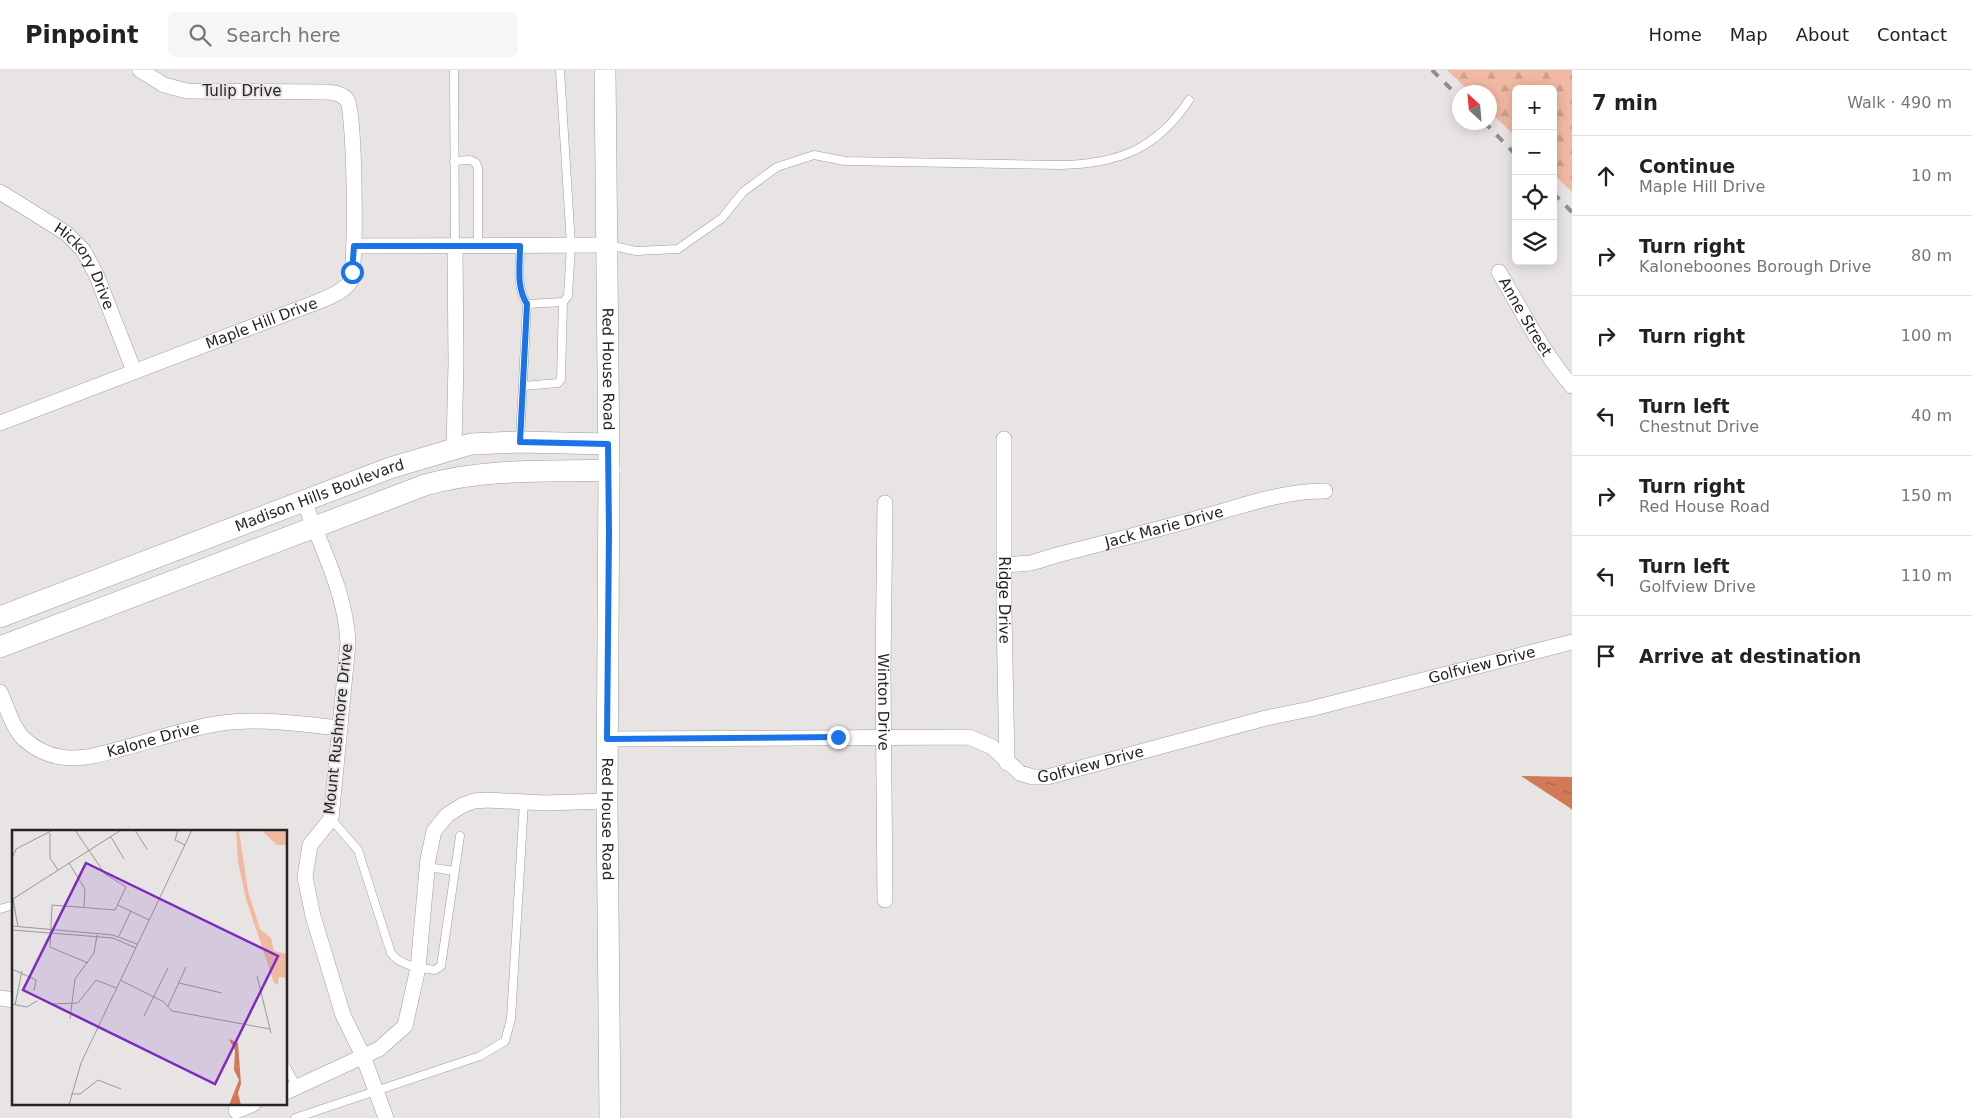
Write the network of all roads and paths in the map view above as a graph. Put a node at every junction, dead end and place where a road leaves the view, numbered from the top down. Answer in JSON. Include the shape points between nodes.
{"nodes":[{"id":1,"x":140,"y":70,"type":"edge"},
{"id":2,"x":454,"y":70,"type":"edge"},
{"id":3,"x":560,"y":70,"type":"edge"},
{"id":4,"x":605,"y":70,"type":"edge"},
{"id":5,"x":347,"y":100,"type":"joint"},
{"id":6,"x":1190,"y":100,"type":"dead end"},
{"id":7,"x":454,"y":161,"type":"junction"},
{"id":8,"x":0,"y":192,"type":"edge"},
{"id":9,"x":571,"y":245,"type":"junction"},
{"id":10,"x":607,"y":245,"type":"junction"},
{"id":11,"x":354,"y":246,"type":"junction"},
{"id":12,"x":455,"y":246,"type":"junction"},
{"id":13,"x":478,"y":246,"type":"junction"},
{"id":14,"x":520,"y":246,"type":"junction"},
{"id":15,"x":1499,"y":272,"type":"dead end"},
{"id":16,"x":563,"y":302,"type":"junction"},
{"id":17,"x":527,"y":304,"type":"junction"},
{"id":18,"x":134,"y":371,"type":"junction"},
{"id":19,"x":523,"y":386,"type":"junction"},
{"id":20,"x":1572,"y":386,"type":"edge"},
{"id":21,"x":0,"y":423,"type":"edge"},
{"id":22,"x":1004,"y":439,"type":"dead end"},
{"id":23,"x":520,"y":442,"type":"junction"},
{"id":24,"x":608,"y":444,"type":"junction"},
{"id":25,"x":454,"y":448,"type":"junction"},
{"id":26,"x":609,"y":470,"type":"junction"},
{"id":27,"x":1324,"y":491,"type":"dead end"},
{"id":28,"x":885,"y":503,"type":"dead end"},
{"id":29,"x":309,"y":514,"type":"junction"},
{"id":30,"x":1004,"y":565,"type":"junction"},
{"id":31,"x":0,"y":617,"type":"edge"},
{"id":32,"x":1572,"y":642,"type":"edge"},
{"id":33,"x":0,"y":647,"type":"edge"},
{"id":34,"x":0,"y":692,"type":"edge"},
{"id":35,"x":340,"y":728,"type":"junction"},
{"id":36,"x":607,"y":739,"type":"junction"},
{"id":37,"x":884,"y":739,"type":"junction"},
{"id":38,"x":1007,"y":763,"type":"junction"},
{"id":39,"x":607,"y":801,"type":"junction"},
{"id":40,"x":524,"y":802,"type":"junction"},
{"id":41,"x":331,"y":820,"type":"junction"},
{"id":42,"x":460,"y":836,"type":"dead end"},
{"id":43,"x":427,"y":867,"type":"junction"},
{"id":44,"x":455,"y":871,"type":"junction"},
{"id":45,"x":885,"y":900,"type":"dead end"},
{"id":46,"x":418,"y":968,"type":"junction"},
{"id":47,"x":363,"y":1056,"type":"junction"},
{"id":48,"x":288,"y":1074,"type":"edge"},
{"id":49,"x":292,"y":1089,"type":"edge"},
{"id":50,"x":376,"y":1091,"type":"junction"},
{"id":51,"x":295,"y":1118,"type":"edge"},
{"id":52,"x":386,"y":1118,"type":"edge"},
{"id":53,"x":610,"y":1118,"type":"edge"}],
"edges":[{"from":1,"to":5,"type":"street","name":"Tulip Drive","via":[[164,85],[187,91],[334,92]]},
{"from":2,"to":7,"type":"lane"},
{"from":3,"to":9,"type":"lane"},
{"from":4,"to":10,"type":"street","name":"Red House Road"},
{"from":5,"to":11,"type":"street","name":"Maple Hill Drive","via":[[353,140]]},
{"from":6,"to":10,"type":"lane","via":[[1160,135],[1118,159],[1060,165],[845,162],[814,155],[777,167],[743,192],[722,218],[678,249],[636,252]]},
{"from":7,"to":12,"type":"lane"},
{"from":7,"to":13,"type":"lane","via":[[470,160],[478,168]]},
{"from":8,"to":18,"type":"street","name":"Hickory Drive","via":[[66,233],[83,250],[96,274]]},
{"from":9,"to":10,"type":"street"},
{"from":9,"to":14,"type":"street"},
{"from":9,"to":16,"type":"lane","via":[[568,296]]},
{"from":10,"to":24,"type":"street","name":"Red House Road"},
{"from":11,"to":12,"type":"street"},
{"from":11,"to":18,"type":"street","name":"Maple Hill Drive","via":[[350,282],[343,290]]},
{"from":12,"to":13,"type":"street"},
{"from":12,"to":25,"type":"street"},
{"from":13,"to":14,"type":"street"},
{"from":14,"to":17,"type":"lane","via":[[519,281],[521,295]]},
{"from":15,"to":20,"type":"street","name":"Anne Street","via":[[1542,346]]},
{"from":16,"to":17,"type":"lane"},
{"from":16,"to":19,"type":"lane","via":[[561,379],[558,383]]},
{"from":17,"to":19,"type":"lane"},
{"from":18,"to":21,"type":"street","name":"Maple Hill Drive"},
{"from":19,"to":23,"type":"lane"},
{"from":22,"to":30,"type":"street","name":"Ridge Drive"},
{"from":23,"to":24,"type":"street","name":"Madison Hills Boulevard"},
{"from":23,"to":25,"type":"street","name":"Madison Hills Boulevard"},
{"from":24,"to":26,"type":"street","name":"Red House Road"},
{"from":25,"to":29,"type":"street","name":"Madison Hills Boulevard","via":[[390,468]]},
{"from":26,"to":29,"type":"street","name":"Madison Hills Boulevard","via":[[453,478]]},
{"from":26,"to":36,"type":"street","name":"Red House Road"},
{"from":27,"to":30,"type":"street","name":"Jack Marie Drive","via":[[1270,497],[1042,561]]},
{"from":28,"to":37,"type":"street","name":"Winton Drive"},
{"from":29,"to":31,"type":"street","name":"Madison Hills Boulevard"},
{"from":29,"to":33,"type":"street","name":"Madison Hills Boulevard"},
{"from":29,"to":35,"type":"street","name":"Mount Rushmore Drive","via":[[334,578],[346,622],[348,657]]},
{"from":30,"to":38,"type":"street","name":"Ridge Drive"},
{"from":32,"to":38,"type":"street","name":"Golfview Drive","via":[[1266,718],[1063,773],[1033,777],[1020,773]]},
{"from":34,"to":35,"type":"street","name":"Kalone Drive","via":[[23,738],[48,754],[62,758],[106,753],[233,721]]},
{"from":35,"to":41,"type":"street","name":"Mount Rushmore Drive"},
{"from":36,"to":37,"type":"street","name":"Golfview Drive"},
{"from":36,"to":39,"type":"street","name":"Red House Road"},
{"from":37,"to":38,"type":"street","name":"Golfview Drive","via":[[969,737],[992,747]]},
{"from":37,"to":45,"type":"street","name":"Winton Drive"},
{"from":39,"to":40,"type":"street"},
{"from":39,"to":53,"type":"street","name":"Red House Road"},
{"from":40,"to":43,"type":"street","via":[[474,801],[447,815],[434,831]]},
{"from":40,"to":50,"type":"lane","via":[[511,1020],[505,1041],[480,1056]]},
{"from":41,"to":46,"type":"lane","via":[[358,850],[391,953],[396,959]]},
{"from":41,"to":47,"type":"street","name":"Mount Rushmore Drive","via":[[310,845],[306,877],[313,916],[343,1015]]},
{"from":42,"to":44,"type":"lane"},
{"from":43,"to":44,"type":"lane"},
{"from":43,"to":46,"type":"street"},
{"from":44,"to":46,"type":"lane","via":[[441,966],[435,970]]},
{"from":46,"to":47,"type":"street","via":[[405,1026],[379,1048]]},
{"from":47,"to":49,"type":"street"},
{"from":47,"to":50,"type":"street","name":"Mount Rushmore Drive"},
{"from":48,"to":49,"type":"lane"},
{"from":50,"to":51,"type":"lane"},
{"from":50,"to":52,"type":"street","name":"Mount Rushmore Drive"}]}
